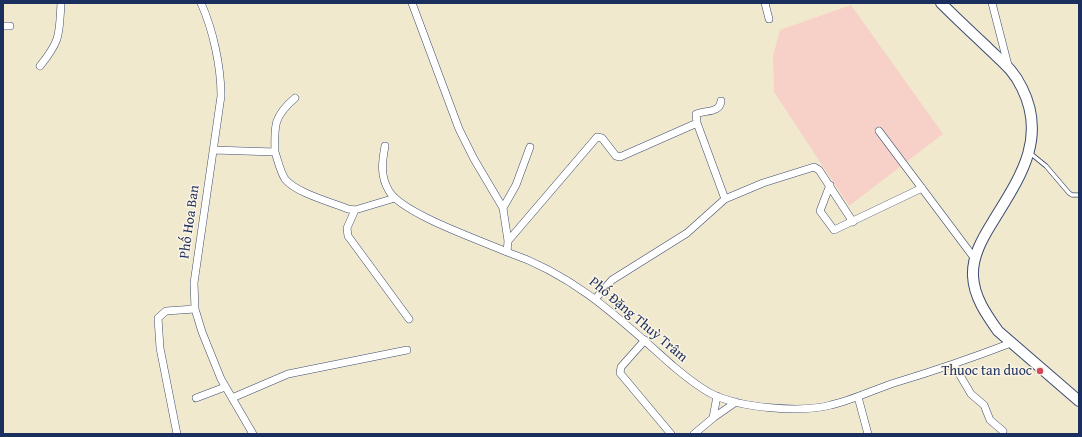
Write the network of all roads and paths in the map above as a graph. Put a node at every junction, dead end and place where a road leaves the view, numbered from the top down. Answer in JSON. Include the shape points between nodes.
{"nodes":[{"id":1,"x":61,"y":3,"type":"edge"},
{"id":2,"x":202,"y":3,"type":"edge"},
{"id":3,"x":412,"y":3,"type":"edge"},
{"id":4,"x":765,"y":3,"type":"edge"},
{"id":5,"x":941,"y":3,"type":"edge"},
{"id":6,"x":992,"y":3,"type":"edge"},
{"id":7,"x":769,"y":19,"type":"dead end"},
{"id":8,"x":1008,"y":65,"type":"junction"},
{"id":9,"x":40,"y":66,"type":"dead end"},
{"id":10,"x":295,"y":98,"type":"dead end"},
{"id":11,"x":721,"y":100,"type":"dead end"},
{"id":12,"x":697,"y":123,"type":"junction"},
{"id":13,"x":879,"y":131,"type":"dead end"},
{"id":14,"x":385,"y":146,"type":"dead end"},
{"id":15,"x":530,"y":147,"type":"dead end"},
{"id":16,"x":213,"y":150,"type":"junction"},
{"id":17,"x":275,"y":152,"type":"junction"},
{"id":18,"x":1029,"y":152,"type":"junction"},
{"id":19,"x":830,"y":185,"type":"junction"},
{"id":20,"x":922,"y":188,"type":"junction"},
{"id":21,"x":1079,"y":195,"type":"edge"},
{"id":22,"x":395,"y":198,"type":"junction"},
{"id":23,"x":725,"y":199,"type":"junction"},
{"id":24,"x":503,"y":208,"type":"junction"},
{"id":25,"x":354,"y":210,"type":"junction"},
{"id":26,"x":853,"y":222,"type":"junction"},
{"id":27,"x":508,"y":240,"type":"junction"},
{"id":28,"x":507,"y":252,"type":"junction"},
{"id":29,"x":975,"y":259,"type":"junction"},
{"id":30,"x":596,"y":298,"type":"junction"},
{"id":31,"x":194,"y":309,"type":"junction"},
{"id":32,"x":408,"y":319,"type":"dead end"},
{"id":33,"x":645,"y":340,"type":"junction"},
{"id":34,"x":1011,"y":343,"type":"junction"},
{"id":35,"x":407,"y":350,"type":"dead end"},
{"id":36,"x":954,"y":365,"type":"junction"},
{"id":37,"x":225,"y":387,"type":"junction"},
{"id":38,"x":718,"y":396,"type":"junction"},
{"id":39,"x":858,"y":396,"type":"junction"},
{"id":40,"x":196,"y":398,"type":"dead end"},
{"id":41,"x":232,"y":398,"type":"junction"},
{"id":42,"x":1079,"y":401,"type":"edge"},
{"id":43,"x":736,"y":402,"type":"junction"},
{"id":44,"x":713,"y":418,"type":"junction"},
{"id":45,"x":1003,"y":431,"type":"dead end"},
{"id":46,"x":176,"y":434,"type":"edge"},
{"id":47,"x":253,"y":434,"type":"edge"},
{"id":48,"x":671,"y":434,"type":"edge"},
{"id":49,"x":694,"y":434,"type":"edge"},
{"id":50,"x":868,"y":434,"type":"edge"}],
"edges":[{"from":1,"to":9,"type":"street","via":[[57,41]]},
{"from":2,"to":16,"type":"street","name":"Phố Hoa Ban","via":[[212,35],[220,79],[221,96]]},
{"from":3,"to":24,"type":"street","via":[[459,129]]},
{"from":4,"to":7,"type":"street"},
{"from":5,"to":8,"type":"main road"},
{"from":6,"to":8,"type":"street"},
{"from":8,"to":18,"type":"main road","via":[[1028,102],[1032,128]]},
{"from":10,"to":17,"type":"street","via":[[278,114]]},
{"from":11,"to":12,"type":"street","via":[[718,109],[697,114]]},
{"from":12,"to":23,"type":"street"},
{"from":12,"to":27,"type":"street","via":[[620,156],[616,156],[602,138],[596,138]]},
{"from":13,"to":20,"type":"street"},
{"from":14,"to":22,"type":"street","via":[[382,160],[383,175]]},
{"from":15,"to":24,"type":"street","via":[[516,185]]},
{"from":16,"to":17,"type":"street"},
{"from":16,"to":31,"type":"street","name":"Phố Hoa Ban","via":[[194,283]]},
{"from":17,"to":25,"type":"street","via":[[289,183]]},
{"from":18,"to":21,"type":"lane","via":[[1052,172],[1069,193]]},
{"from":18,"to":29,"type":"main road","via":[[1022,174],[983,237]]},
{"from":19,"to":23,"type":"street","via":[[814,167],[763,183]]},
{"from":19,"to":26,"type":"street"},
{"from":19,"to":26,"type":"street","via":[[821,214],[834,230]]},
{"from":20,"to":26,"type":"street"},
{"from":20,"to":29,"type":"street"},
{"from":22,"to":25,"type":"street"},
{"from":22,"to":28,"type":"street","name":"Phố Đặng Thuỳ Trâm","via":[[442,226]]},
{"from":23,"to":30,"type":"street","via":[[687,233],[612,280]]},
{"from":24,"to":27,"type":"street"},
{"from":25,"to":32,"type":"street","via":[[347,228],[348,236]]},
{"from":27,"to":28,"type":"street"},
{"from":28,"to":30,"type":"street","name":"Phố Đặng Thuỳ Trâm","via":[[556,273]]},
{"from":29,"to":34,"type":"main road","via":[[973,277],[976,294],[998,330]]},
{"from":30,"to":33,"type":"street","name":"Phố Đặng Thuỳ Trâm"},
{"from":31,"to":37,"type":"street","name":"Phố Hoa Ban"},
{"from":31,"to":46,"type":"street","via":[[166,311],[158,318],[160,348]]},
{"from":33,"to":38,"type":"street","name":"Phố Đặng Thuỳ Trâm","via":[[685,376]]},
{"from":33,"to":48,"type":"street","via":[[621,367],[620,373]]},
{"from":34,"to":36,"type":"street","name":"Phố Đặng Thuỳ Trâm"},
{"from":34,"to":42,"type":"main road"},
{"from":35,"to":41,"type":"street","via":[[296,372]]},
{"from":36,"to":39,"type":"street","name":"Phố Đặng Thuỳ Trâm"},
{"from":36,"to":45,"type":"street","via":[[971,394],[984,405],[990,420]]},
{"from":37,"to":40,"type":"street"},
{"from":37,"to":41,"type":"street","name":"Phố Hoa Ban"},
{"from":38,"to":43,"type":"street","name":"Phố Đặng Thuỳ Trâm"},
{"from":38,"to":44,"type":"street"},
{"from":39,"to":43,"type":"street","name":"Phố Đặng Thuỳ Trâm","via":[[830,406],[814,408],[771,407]]},
{"from":39,"to":50,"type":"street"},
{"from":41,"to":47,"type":"street","name":"Phố Hoa Ban"},
{"from":43,"to":44,"type":"street"},
{"from":44,"to":49,"type":"street"}]}
